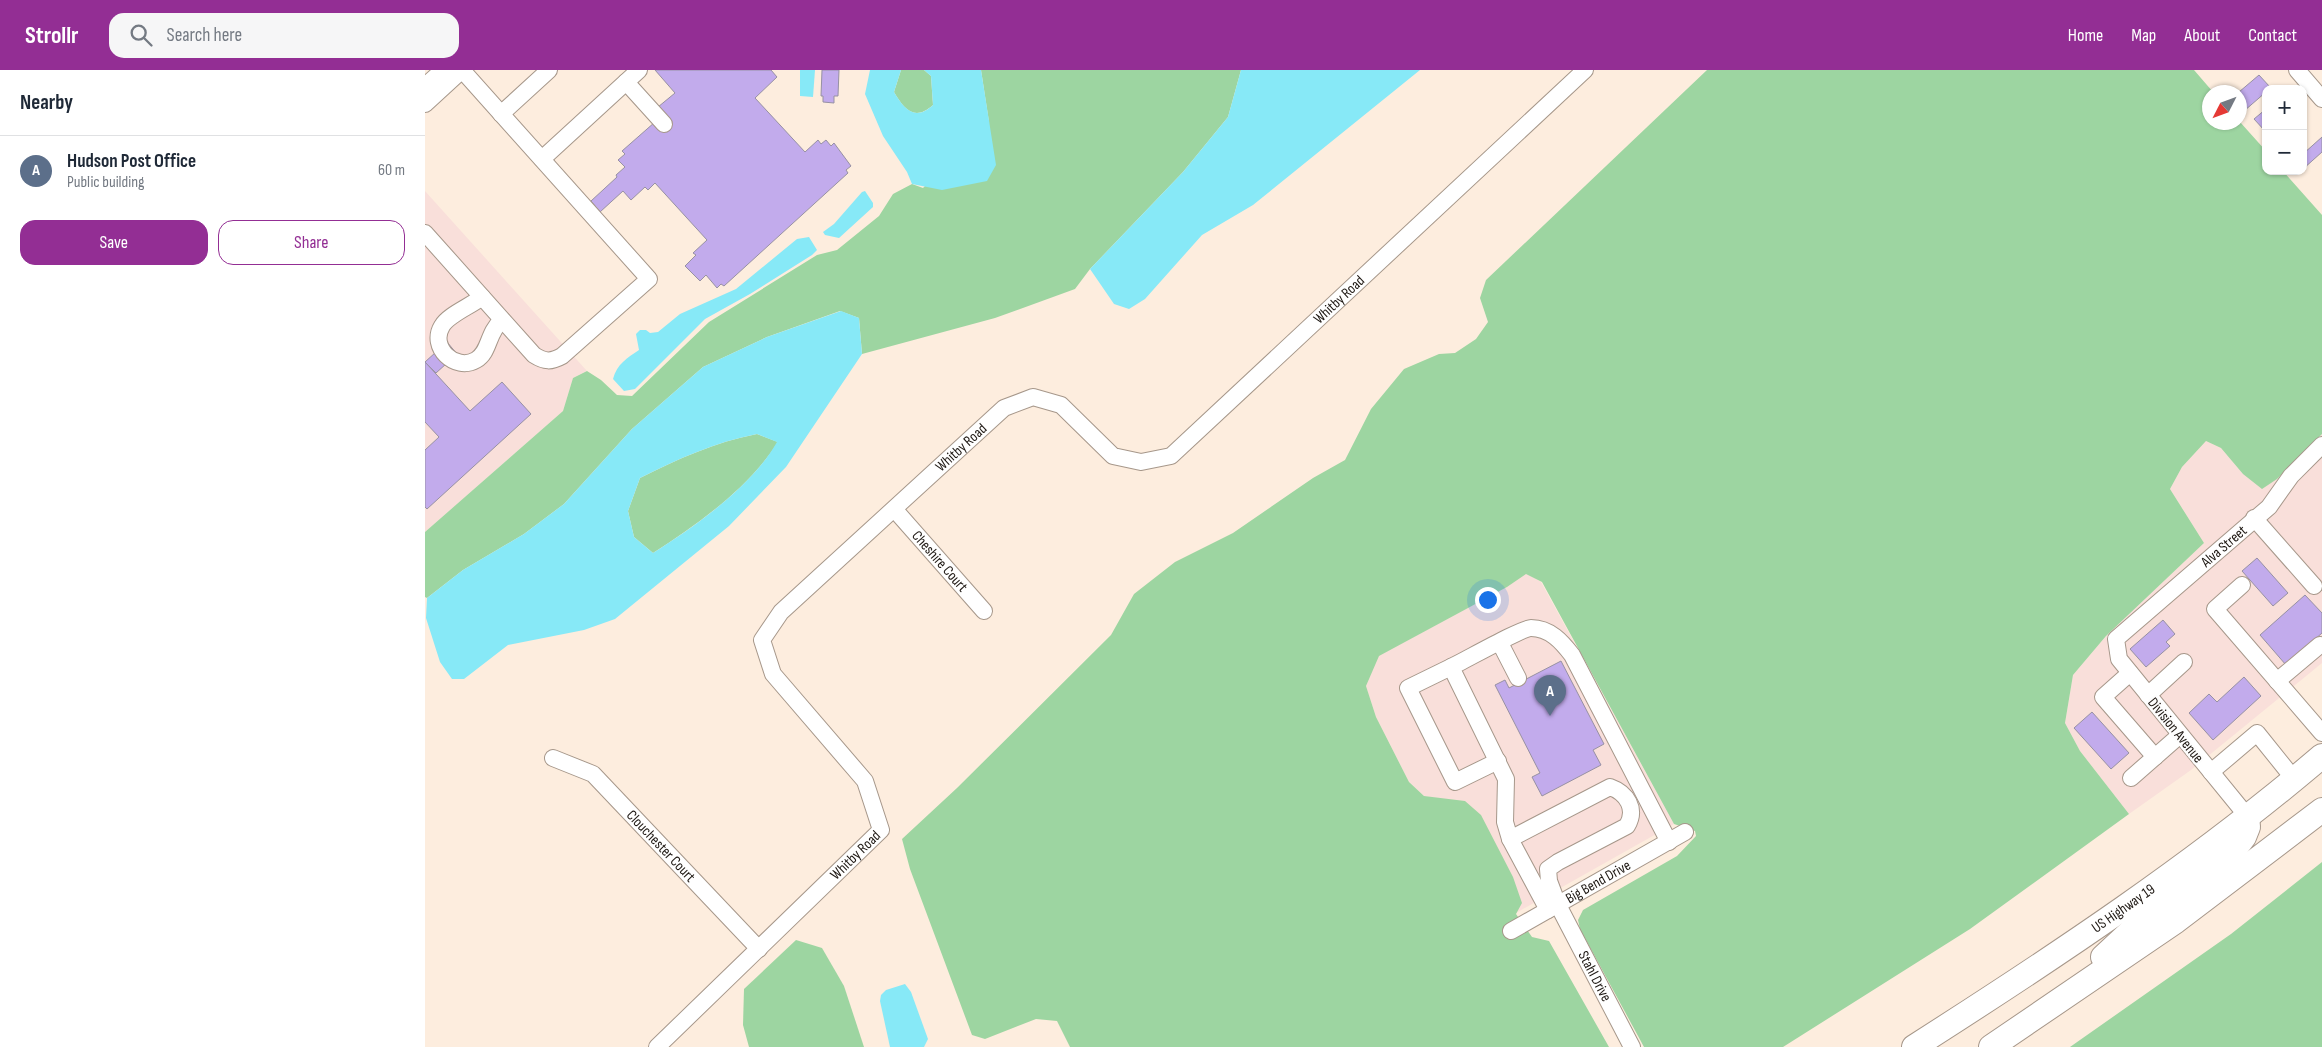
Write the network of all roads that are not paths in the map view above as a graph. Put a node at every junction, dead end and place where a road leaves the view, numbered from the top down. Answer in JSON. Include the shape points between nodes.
{"nodes":[{"id":1,"x":443,"y":70,"type":"edge"},
{"id":2,"x":462,"y":70,"type":"edge"},
{"id":3,"x":549,"y":70,"type":"edge"},
{"id":4,"x":1585,"y":70,"type":"edge"},
{"id":5,"x":2297,"y":70,"type":"edge"},
{"id":6,"x":629,"y":75,"type":"edge"},
{"id":7,"x":425,"y":86,"type":"edge"},
{"id":8,"x":2322,"y":99,"type":"edge"},
{"id":9,"x":425,"y":104,"type":"edge"},
{"id":10,"x":501,"y":114,"type":"junction"},
{"id":11,"x":664,"y":124,"type":"dead end"},
{"id":12,"x":542,"y":159,"type":"junction"},
{"id":13,"x":425,"y":233,"type":"edge"},
{"id":14,"x":482,"y":297,"type":"junction"},
{"id":15,"x":502,"y":320,"type":"junction"},
{"id":16,"x":2322,"y":445,"type":"edge"},
{"id":17,"x":895,"y":510,"type":"junction"},
{"id":18,"x":2255,"y":518,"type":"junction"},
{"id":19,"x":2242,"y":585,"type":"dead end"},
{"id":20,"x":2314,"y":586,"type":"dead end"},
{"id":21,"x":984,"y":611,"type":"dead end"},
{"id":22,"x":2116,"y":639,"type":"joint"},
{"id":23,"x":1500,"y":642,"type":"junction"},
{"id":24,"x":2320,"y":645,"type":"dead end"},
{"id":25,"x":2185,"y":662,"type":"dead end"},
{"id":26,"x":1451,"y":667,"type":"junction"},
{"id":27,"x":2130,"y":673,"type":"junction"},
{"id":28,"x":1518,"y":678,"type":"dead end"},
{"id":29,"x":2277,"y":681,"type":"junction"},
{"id":30,"x":2148,"y":695,"type":"junction"},
{"id":31,"x":2322,"y":733,"type":"edge"},
{"id":32,"x":2180,"y":735,"type":"junction"},
{"id":33,"x":2322,"y":756,"type":"edge"},
{"id":34,"x":2155,"y":757,"type":"junction"},
{"id":35,"x":553,"y":758,"type":"dead end"},
{"id":36,"x":1498,"y":761,"type":"junction"},
{"id":37,"x":2211,"y":772,"type":"junction"},
{"id":38,"x":2131,"y":778,"type":"dead end"},
{"id":39,"x":2294,"y":779,"type":"junction"},
{"id":40,"x":2322,"y":810,"type":"edge"},
{"id":41,"x":2247,"y":816,"type":"junction"},
{"id":42,"x":1685,"y":832,"type":"dead end"},
{"id":43,"x":1510,"y":839,"type":"junction"},
{"id":44,"x":1669,"y":842,"type":"junction"},
{"id":45,"x":1523,"y":864,"type":"junction"},
{"id":46,"x":1549,"y":869,"type":"junction"},
{"id":47,"x":1553,"y":907,"type":"junction"},
{"id":48,"x":1511,"y":931,"type":"dead end"},
{"id":49,"x":759,"y":949,"type":"junction"},
{"id":50,"x":2074,"y":992,"type":"junction"},
{"id":51,"x":657,"y":1047,"type":"edge"},
{"id":52,"x":1632,"y":1047,"type":"edge"},
{"id":53,"x":1915,"y":1047,"type":"edge"},
{"id":54,"x":1991,"y":1047,"type":"edge"}],
"edges":[{"from":1,"to":7,"type":"street"},
{"from":2,"to":9,"type":"street"},
{"from":2,"to":10,"type":"street"},
{"from":3,"to":10,"type":"street"},
{"from":4,"to":17,"type":"street","name":"Whitby Road","via":[[1171,456],[1141,462],[1113,456],[1061,405],[1033,397],[1004,408]]},
{"from":5,"to":8,"type":"street"},
{"from":6,"to":11,"type":"street"},
{"from":6,"to":12,"type":"street"},
{"from":10,"to":12,"type":"street"},
{"from":12,"to":15,"type":"street","via":[[649,279],[553,361],[543,360],[534,354]]},
{"from":13,"to":14,"type":"street"},
{"from":14,"to":15,"type":"street"},
{"from":14,"to":15,"type":"street","via":[[442,325],[439,341],[445,356],[460,363],[477,360]]},
{"from":16,"to":18,"type":"street","name":"Alva Street","via":[[2291,476],[2269,508]]},
{"from":17,"to":21,"type":"street","name":"Cheshire Court"},
{"from":17,"to":49,"type":"street","name":"Whitby Road","via":[[781,612],[762,640],[773,674],[865,781],[881,830]]},
{"from":18,"to":20,"type":"street"},
{"from":18,"to":22,"type":"street","name":"Alva Street"},
{"from":19,"to":29,"type":"street","via":[[2215,609]]},
{"from":22,"to":27,"type":"street","name":"Division Avenue","via":[[2119,659]]},
{"from":23,"to":26,"type":"street"},
{"from":23,"to":28,"type":"street"},
{"from":23,"to":44,"type":"street","via":[[1530,628],[1545,631],[1562,642],[1572,655]]},
{"from":24,"to":29,"type":"street"},
{"from":25,"to":30,"type":"street"},
{"from":26,"to":36,"type":"street"},
{"from":26,"to":36,"type":"street","via":[[1409,688],[1455,782]]},
{"from":27,"to":30,"type":"street","name":"Division Avenue"},
{"from":27,"to":34,"type":"street","via":[[2103,697]]},
{"from":29,"to":31,"type":"street"},
{"from":30,"to":32,"type":"street","name":"Division Avenue"},
{"from":32,"to":34,"type":"street"},
{"from":32,"to":37,"type":"street","name":"Division Avenue"},
{"from":33,"to":39,"type":"highway","name":"US Highway 19"},
{"from":34,"to":38,"type":"street"},
{"from":35,"to":49,"type":"street","name":"Clouchester Court","via":[[593,774]]},
{"from":36,"to":43,"type":"street","via":[[1507,779],[1505,822]]},
{"from":37,"to":39,"type":"street","via":[[2257,733]]},
{"from":37,"to":41,"type":"street","name":"Division Avenue"},
{"from":39,"to":41,"type":"highway","name":"US Highway 19"},
{"from":40,"to":50,"type":"highway","via":[[2177,920]]},
{"from":41,"to":50,"type":"highway","via":[[2246,832],[2228,858],[2131,931]]},
{"from":41,"to":53,"type":"highway","name":"US Highway 19","via":[[2068,946]]},
{"from":42,"to":44,"type":"street","name":"Big Bend Drive"},
{"from":43,"to":45,"type":"street"},
{"from":43,"to":46,"type":"street","via":[[1610,787],[1624,795],[1631,807],[1627,826]]},
{"from":44,"to":47,"type":"street","name":"Big Bend Drive"},
{"from":45,"to":46,"type":"street"},
{"from":45,"to":47,"type":"street"},
{"from":46,"to":47,"type":"street"},
{"from":47,"to":48,"type":"street","name":"Big Bend Drive"},
{"from":47,"to":52,"type":"street","name":"Stahl Drive"},
{"from":49,"to":51,"type":"street","name":"Whitby Road"},
{"from":50,"to":54,"type":"highway"}]}
